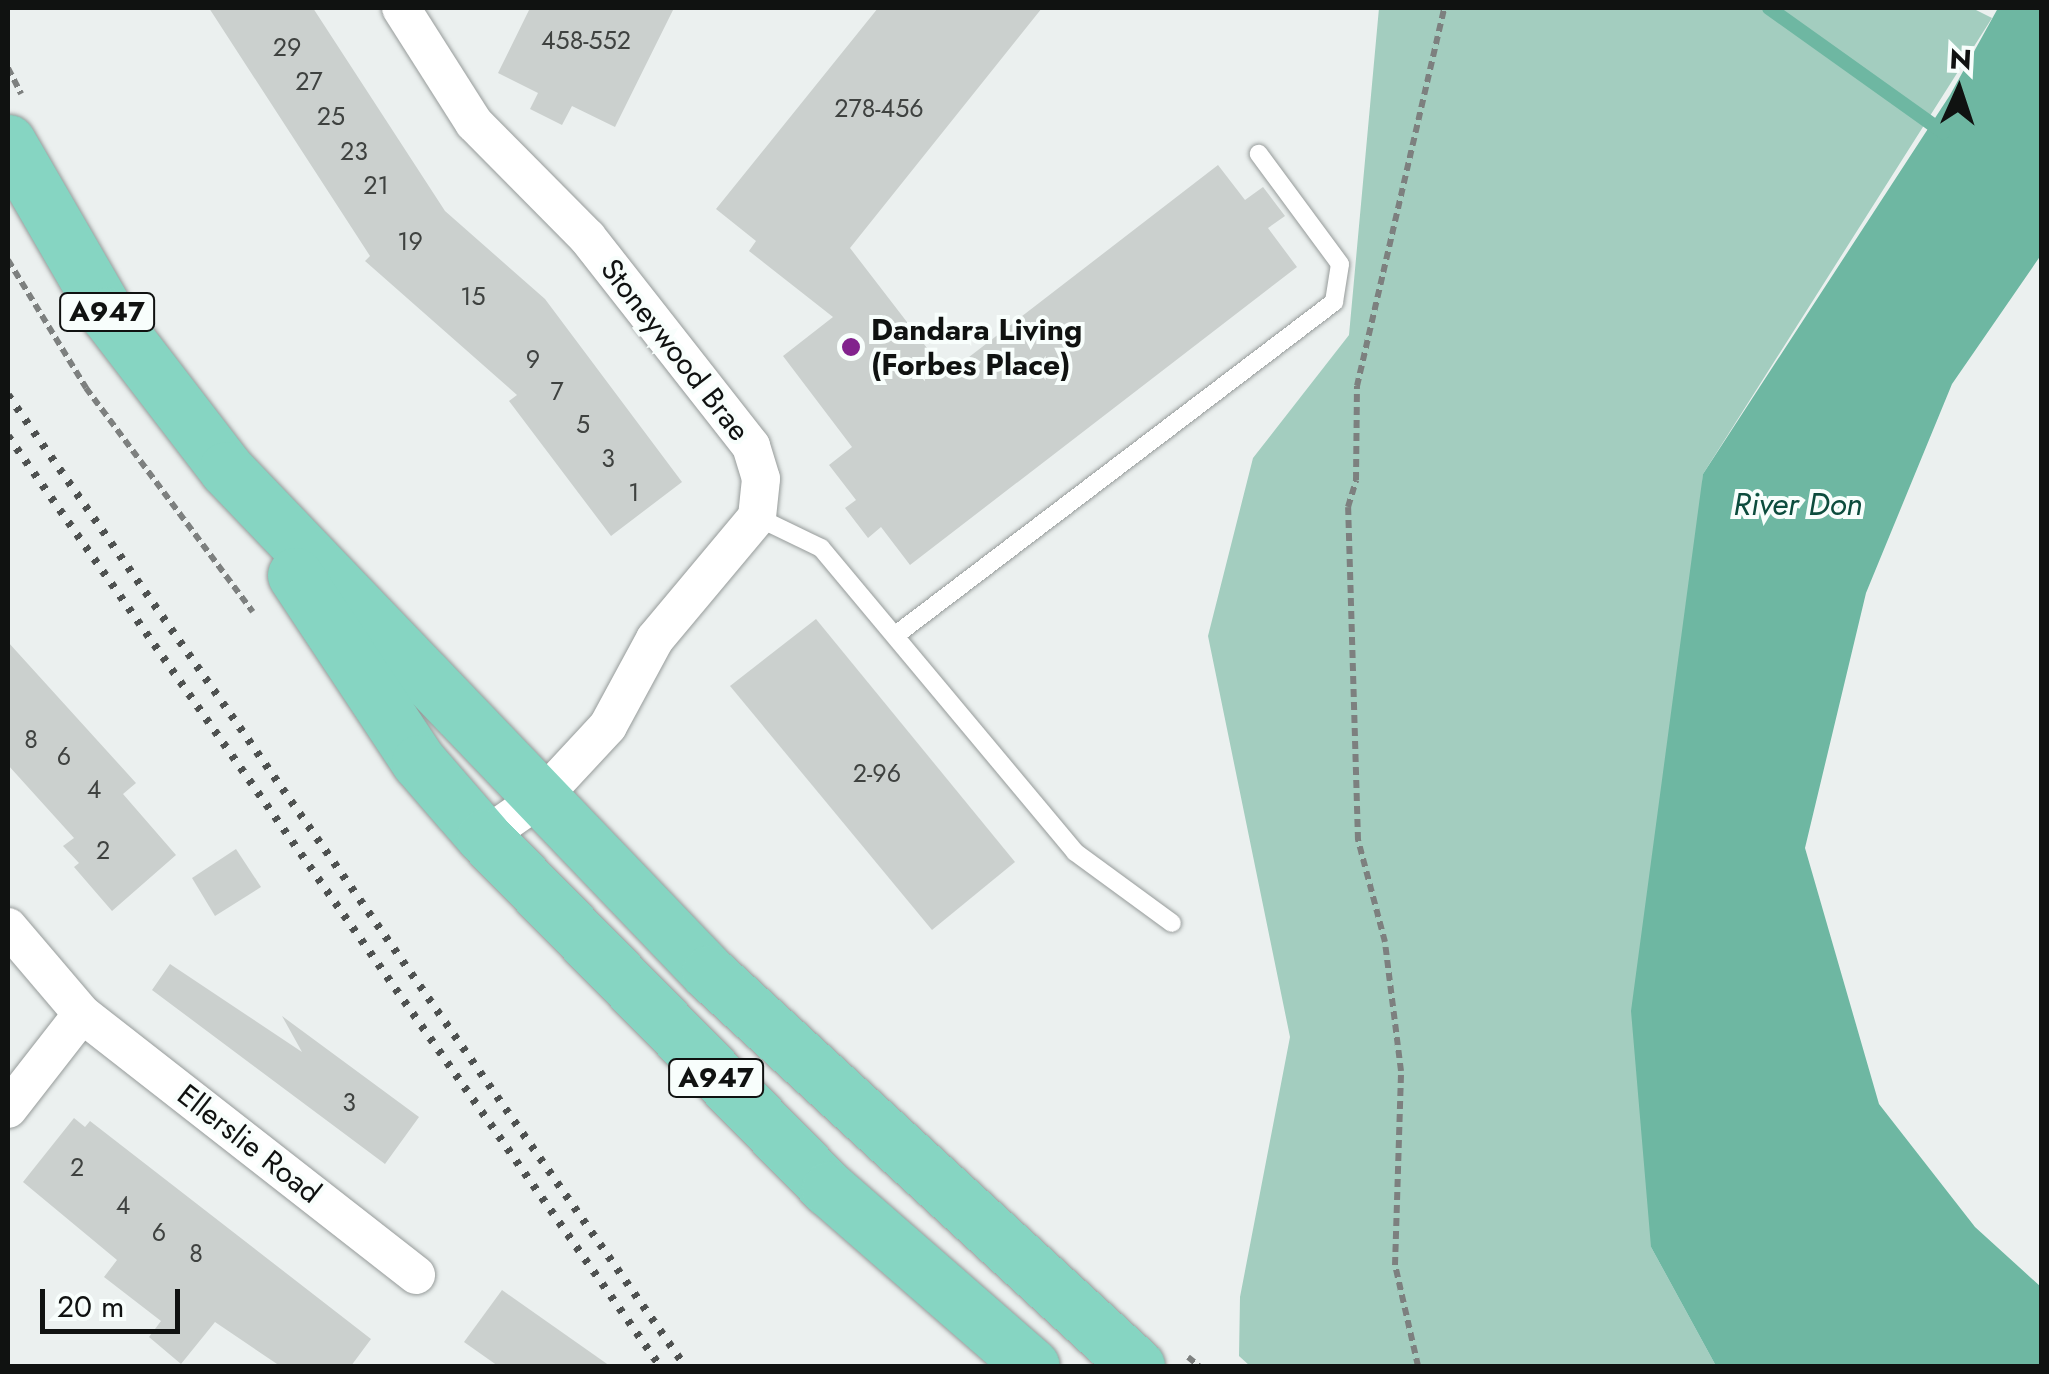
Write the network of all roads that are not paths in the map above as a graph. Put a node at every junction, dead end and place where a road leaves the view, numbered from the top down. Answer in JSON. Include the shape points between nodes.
{"nodes":[{"id":1,"x":400,"y":8,"type":"edge"},
{"id":2,"x":8,"y":142,"type":"edge"},
{"id":3,"x":1259,"y":154,"type":"dead end"},
{"id":4,"x":226,"y":469,"type":"junction"},
{"id":5,"x":757,"y":517,"type":"junction"},
{"id":6,"x":897,"y":634,"type":"junction"},
{"id":7,"x":543,"y":796,"type":"junction"},
{"id":8,"x":484,"y":837,"type":"junction"},
{"id":9,"x":1172,"y":924,"type":"dead end"},
{"id":10,"x":8,"y":926,"type":"edge"},
{"id":11,"x":82,"y":1014,"type":"junction"},
{"id":12,"x":8,"y":1109,"type":"edge"},
{"id":13,"x":416,"y":1275,"type":"dead end"},
{"id":14,"x":1032,"y":1366,"type":"edge"},
{"id":15,"x":1137,"y":1366,"type":"edge"}],
"edges":[{"from":1,"to":5,"type":"street","name":"Stoneywood Brae","via":[[474,123],[587,237],[751,446],[760,479]]},
{"from":2,"to":4,"type":"main road","number":"A947","via":[[108,315]]},
{"from":3,"to":6,"type":"lane","via":[[1340,264],[1334,302]]},
{"from":4,"to":7,"type":"main road","number":"A947"},
{"from":4,"to":8,"type":"main road","number":"A947","via":[[380,707]]},
{"from":5,"to":6,"type":"lane","via":[[822,548]]},
{"from":5,"to":7,"type":"street","via":[[655,639],[608,726]]},
{"from":6,"to":9,"type":"lane","via":[[1075,852]]},
{"from":7,"to":8,"type":"street"},
{"from":7,"to":15,"type":"main road","number":"A947","via":[[710,973]]},
{"from":8,"to":14,"type":"main road","number":"A947","via":[[829,1188]]},
{"from":10,"to":11,"type":"street","name":"Ellerslie Road"},
{"from":11,"to":12,"type":"street"},
{"from":11,"to":13,"type":"street","name":"Ellerslie Road"}]}
